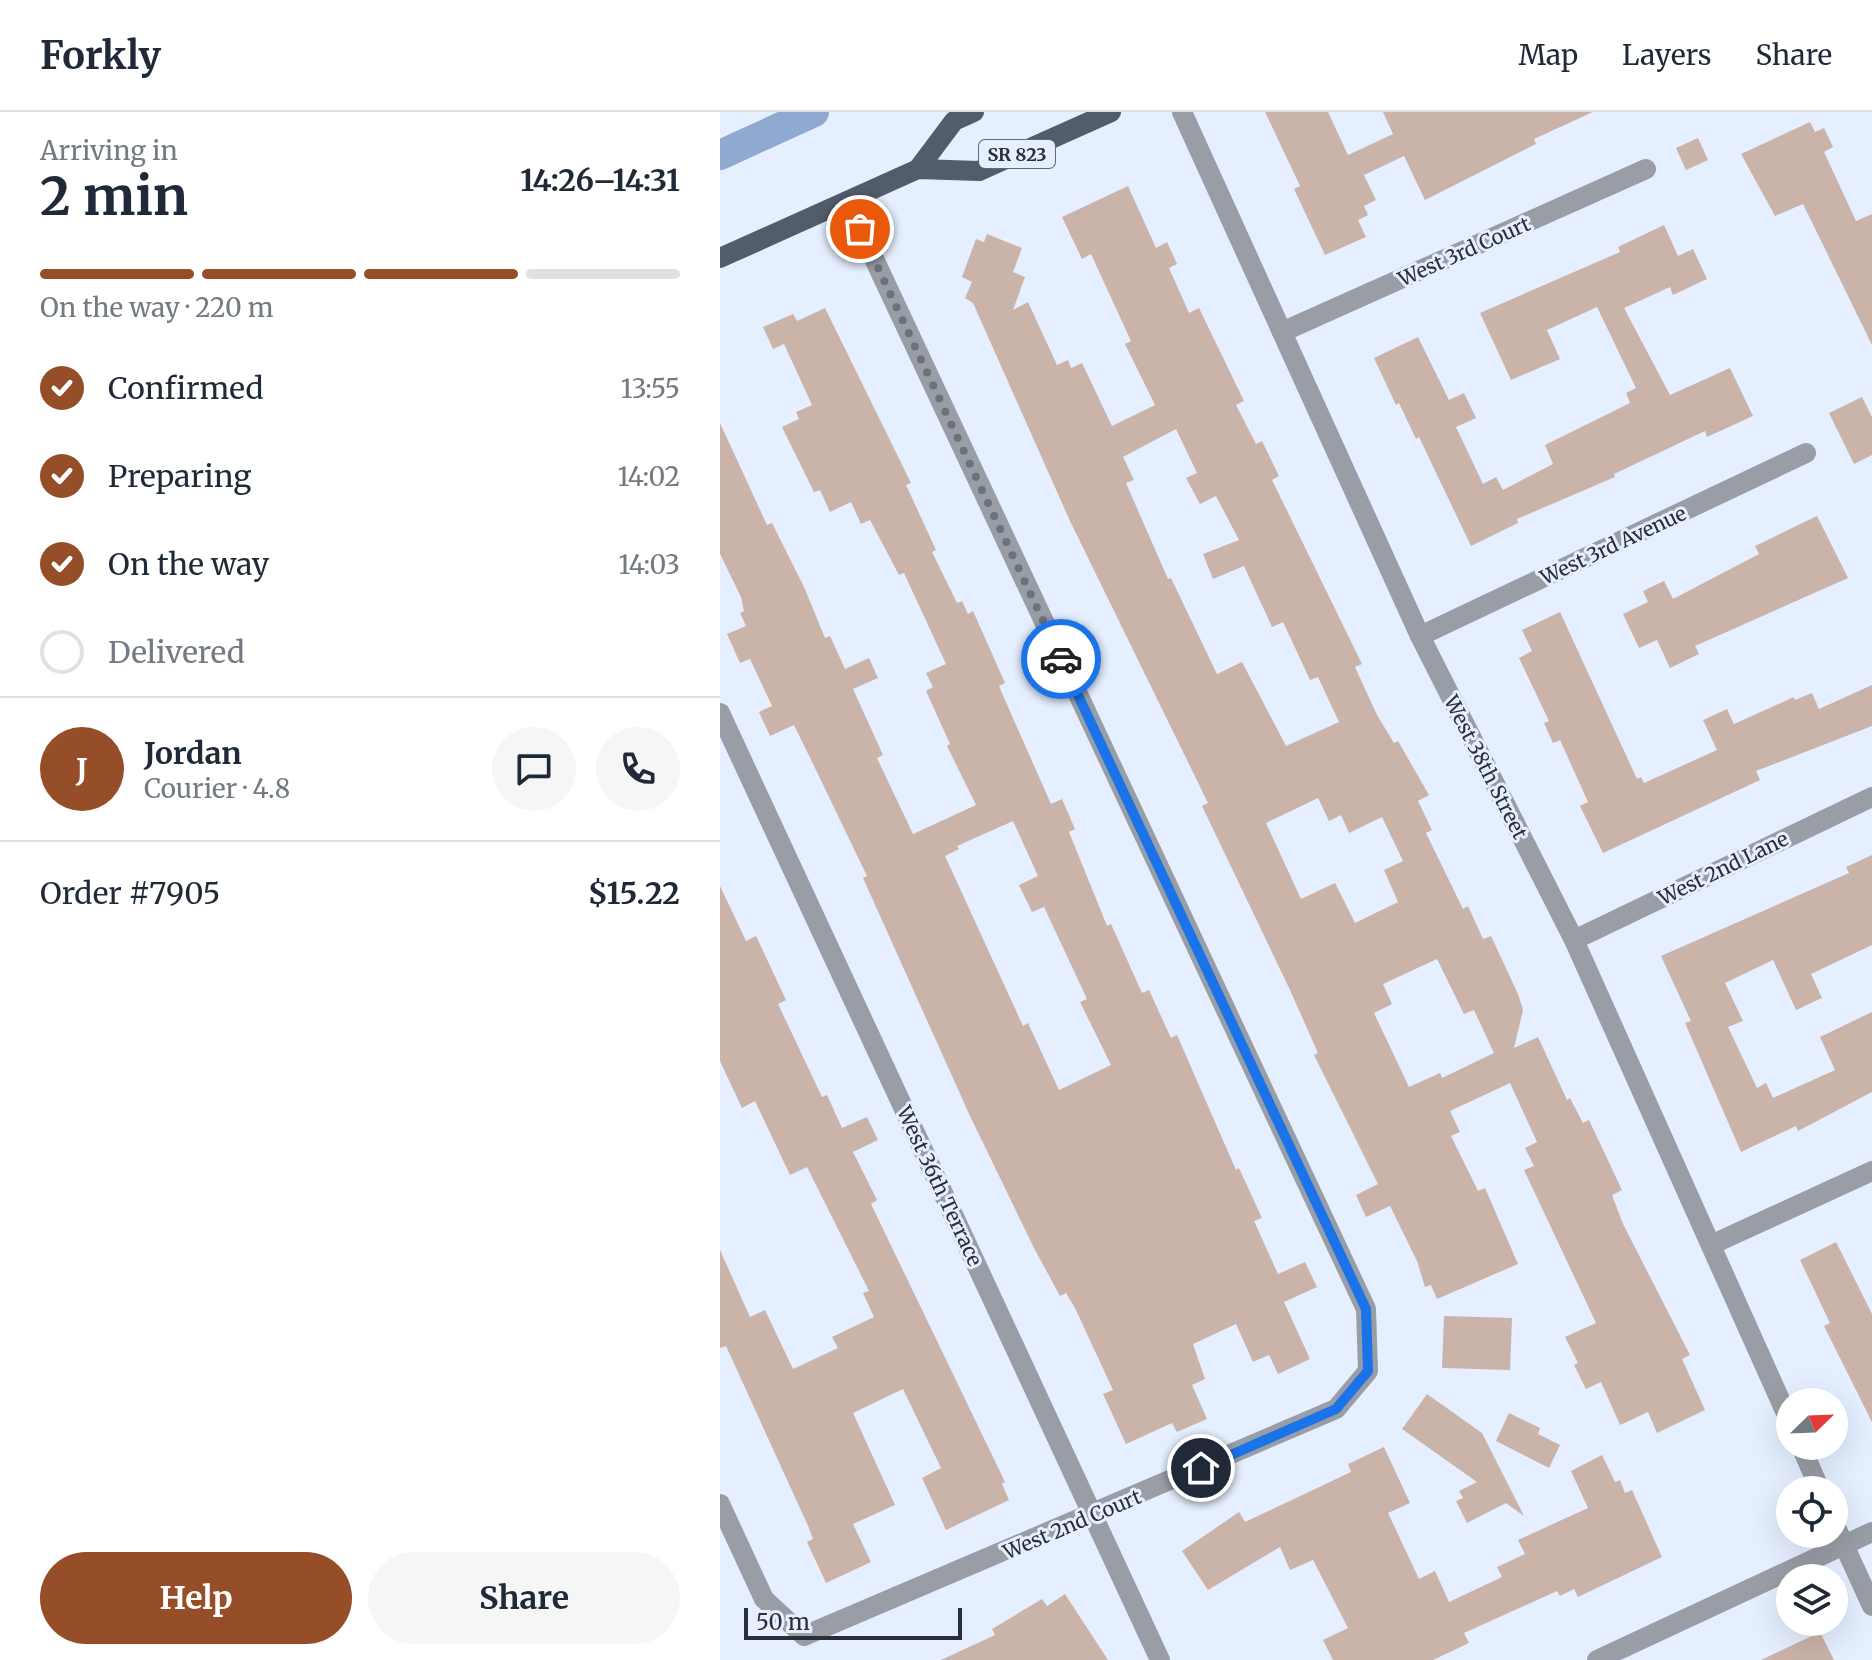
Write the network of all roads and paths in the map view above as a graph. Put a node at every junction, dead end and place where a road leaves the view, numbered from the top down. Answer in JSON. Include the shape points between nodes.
{"nodes":[{"id":1,"x":974,"y":112,"type":"edge"},
{"id":2,"x":1111,"y":112,"type":"edge"},
{"id":3,"x":1182,"y":112,"type":"edge"},
{"id":4,"x":918,"y":169,"type":"junction"},
{"id":5,"x":1646,"y":169,"type":"dead end"},
{"id":6,"x":847,"y":201,"type":"junction"},
{"id":7,"x":720,"y":258,"type":"edge"},
{"id":8,"x":1282,"y":332,"type":"junction"},
{"id":9,"x":1806,"y":453,"type":"dead end"},
{"id":10,"x":1420,"y":636,"type":"junction"},
{"id":11,"x":720,"y":713,"type":"edge"},
{"id":12,"x":1872,"y":797,"type":"edge"},
{"id":13,"x":1574,"y":940,"type":"junction"},
{"id":14,"x":1872,"y":1171,"type":"edge"},
{"id":15,"x":1713,"y":1244,"type":"junction"},
{"id":16,"x":1776,"y":1390,"type":"edge"},
{"id":17,"x":720,"y":1504,"type":"edge"},
{"id":18,"x":1093,"y":1515,"type":"junction"},
{"id":19,"x":1872,"y":1532,"type":"edge"},
{"id":20,"x":1848,"y":1544,"type":"edge"},
{"id":21,"x":1840,"y":1548,"type":"edge"},
{"id":22,"x":1845,"y":1548,"type":"edge"},
{"id":23,"x":1872,"y":1606,"type":"edge"},
{"id":24,"x":1160,"y":1660,"type":"edge"},
{"id":25,"x":1597,"y":1660,"type":"edge"}],
"edges":[{"from":1,"to":4,"type":"main road","number":"SR 823","via":[[954,121]]},
{"from":2,"to":4,"type":"main road","number":"SR 823","via":[[979,171]]},
{"from":3,"to":8,"type":"street","name":"West 38th Street"},
{"from":4,"to":6,"type":"main road","number":"SR 823"},
{"from":5,"to":8,"type":"street","name":"West 3rd Court"},
{"from":6,"to":7,"type":"main road","number":"SR 823"},
{"from":6,"to":18,"type":"street","name":"West 2nd Court","via":[[1366,1309],[1368,1371],[1336,1409]]},
{"from":8,"to":10,"type":"street","name":"West 38th Street"},
{"from":9,"to":10,"type":"street","name":"West 3rd Avenue"},
{"from":10,"to":13,"type":"street","name":"West 38th Street"},
{"from":11,"to":18,"type":"street","name":"West 36th Terrace"},
{"from":12,"to":13,"type":"street","name":"West 2nd Lane"},
{"from":13,"to":15,"type":"street","name":"West 38th Street"},
{"from":14,"to":15,"type":"street"},
{"from":15,"to":16,"type":"street","name":"West 38th Street"},
{"from":17,"to":18,"type":"street","name":"West 2nd Court","via":[[764,1599],[804,1636]]},
{"from":18,"to":24,"type":"street","name":"West 36th Terrace"},
{"from":19,"to":20,"type":"street"},
{"from":21,"to":25,"type":"street"},
{"from":22,"to":23,"type":"street"}]}
